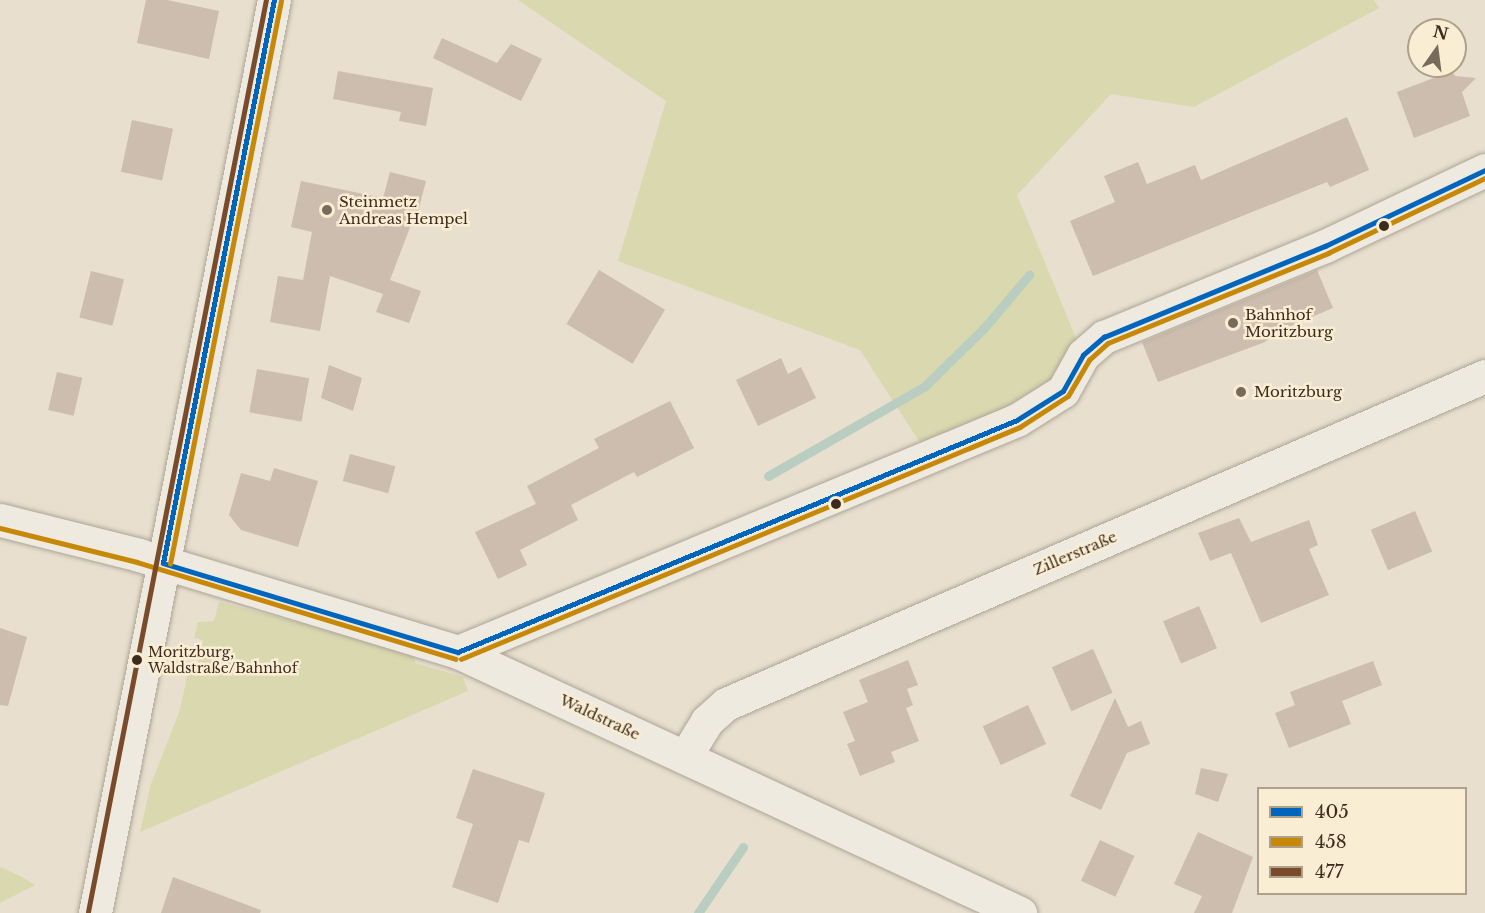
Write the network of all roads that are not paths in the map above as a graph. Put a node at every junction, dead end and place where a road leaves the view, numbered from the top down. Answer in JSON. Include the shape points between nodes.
{"nodes":[{"id":1,"x":274,"y":0,"type":"edge"},
{"id":2,"x":1485,"y":170,"type":"edge"},
{"id":3,"x":1485,"y":376,"type":"edge"},
{"id":4,"x":0,"y":520,"type":"edge"},
{"id":5,"x":163,"y":563,"type":"junction"},
{"id":6,"x":458,"y":652,"type":"junction"},
{"id":7,"x":685,"y":757,"type":"junction"},
{"id":8,"x":95,"y":913,"type":"edge"},
{"id":9,"x":1020,"y":913,"type":"edge"}],
"edges":[{"from":1,"to":5,"type":"street"},
{"from":2,"to":6,"type":"street","via":[[1335,241],[1104,337],[1083,355],[1063,391],[1017,420]]},
{"from":3,"to":7,"type":"street","name":"Zillerstraße","via":[[726,704],[707,721]]},
{"from":4,"to":5,"type":"street","name":"Waldstraße"},
{"from":5,"to":6,"type":"street","name":"Waldstraße"},
{"from":5,"to":8,"type":"street"},
{"from":6,"to":7,"type":"street","name":"Waldstraße"},
{"from":7,"to":9,"type":"street","name":"Waldstraße"}]}
